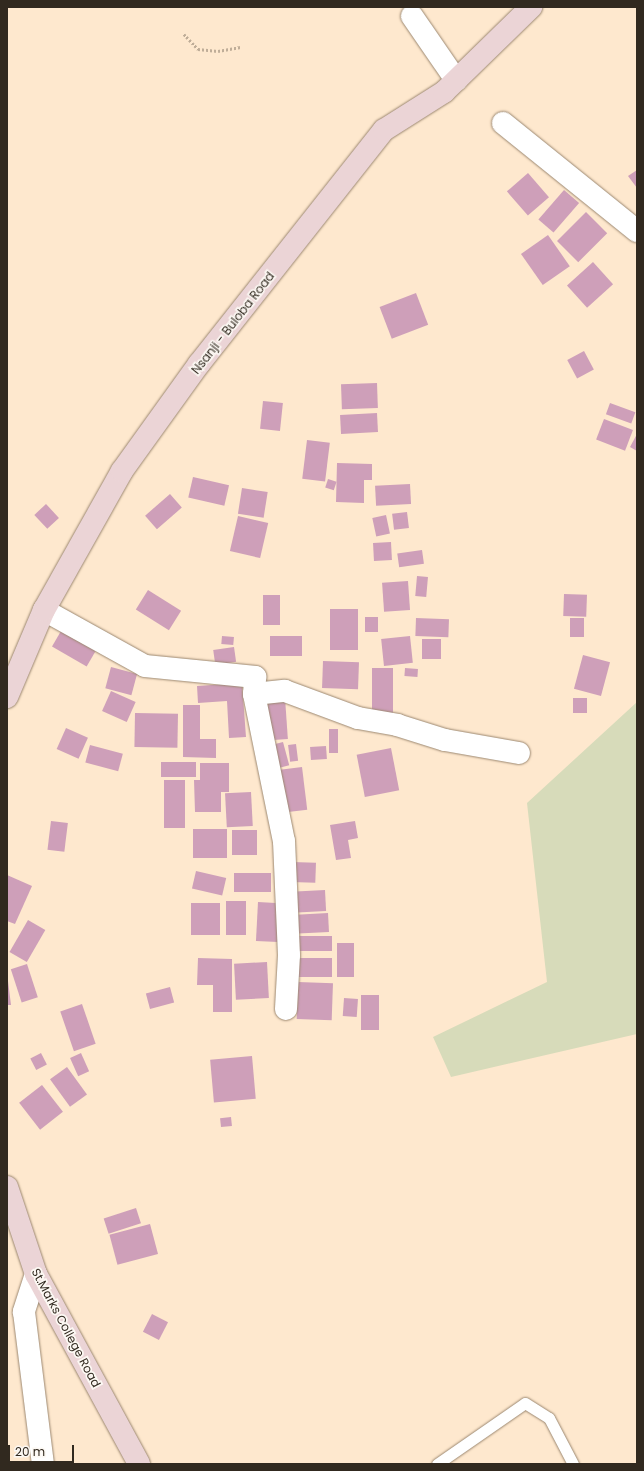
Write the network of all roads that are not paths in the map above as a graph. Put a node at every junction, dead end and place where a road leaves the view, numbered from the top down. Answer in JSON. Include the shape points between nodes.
{"nodes":[{"id":1,"x":531,"y":7,"type":"edge"},
{"id":2,"x":412,"y":16,"type":"dead end"},
{"id":3,"x":456,"y":80,"type":"junction"},
{"id":4,"x":503,"y":123,"type":"dead end"},
{"id":5,"x":637,"y":231,"type":"edge"},
{"id":6,"x":44,"y":610,"type":"junction"},
{"id":7,"x":254,"y":694,"type":"junction"},
{"id":8,"x":7,"y":697,"type":"edge"},
{"id":9,"x":519,"y":753,"type":"dead end"},
{"id":10,"x":286,"y":1009,"type":"dead end"},
{"id":11,"x":7,"y":1186,"type":"edge"},
{"id":12,"x":36,"y":1274,"type":"junction"},
{"id":13,"x":44,"y":1464,"type":"edge"},
{"id":14,"x":139,"y":1464,"type":"edge"},
{"id":15,"x":436,"y":1464,"type":"edge"},
{"id":16,"x":573,"y":1464,"type":"edge"}],
"edges":[{"from":1,"to":3,"type":"main road","name":"Nsanji - Buloba Road"},
{"from":2,"to":3,"type":"street"},
{"from":3,"to":6,"type":"main road","name":"Nsanji - Buloba Road","via":[[444,92],[384,130],[199,364],[122,471]]},
{"from":4,"to":5,"type":"street"},
{"from":6,"to":7,"type":"street","via":[[145,666],[254,677]]},
{"from":6,"to":8,"type":"main road","name":"Nsanji - Buloba Road"},
{"from":7,"to":9,"type":"street","via":[[286,691],[358,718],[397,725],[445,740]]},
{"from":7,"to":10,"type":"street","via":[[284,842],[289,955]]},
{"from":11,"to":12,"type":"main road","name":"St.Marks College Road"},
{"from":12,"to":13,"type":"street","via":[[24,1312]]},
{"from":12,"to":14,"type":"main road","name":"St.Marks College Road"},
{"from":15,"to":16,"type":"lane","via":[[525,1403],[549,1418]]}]}
